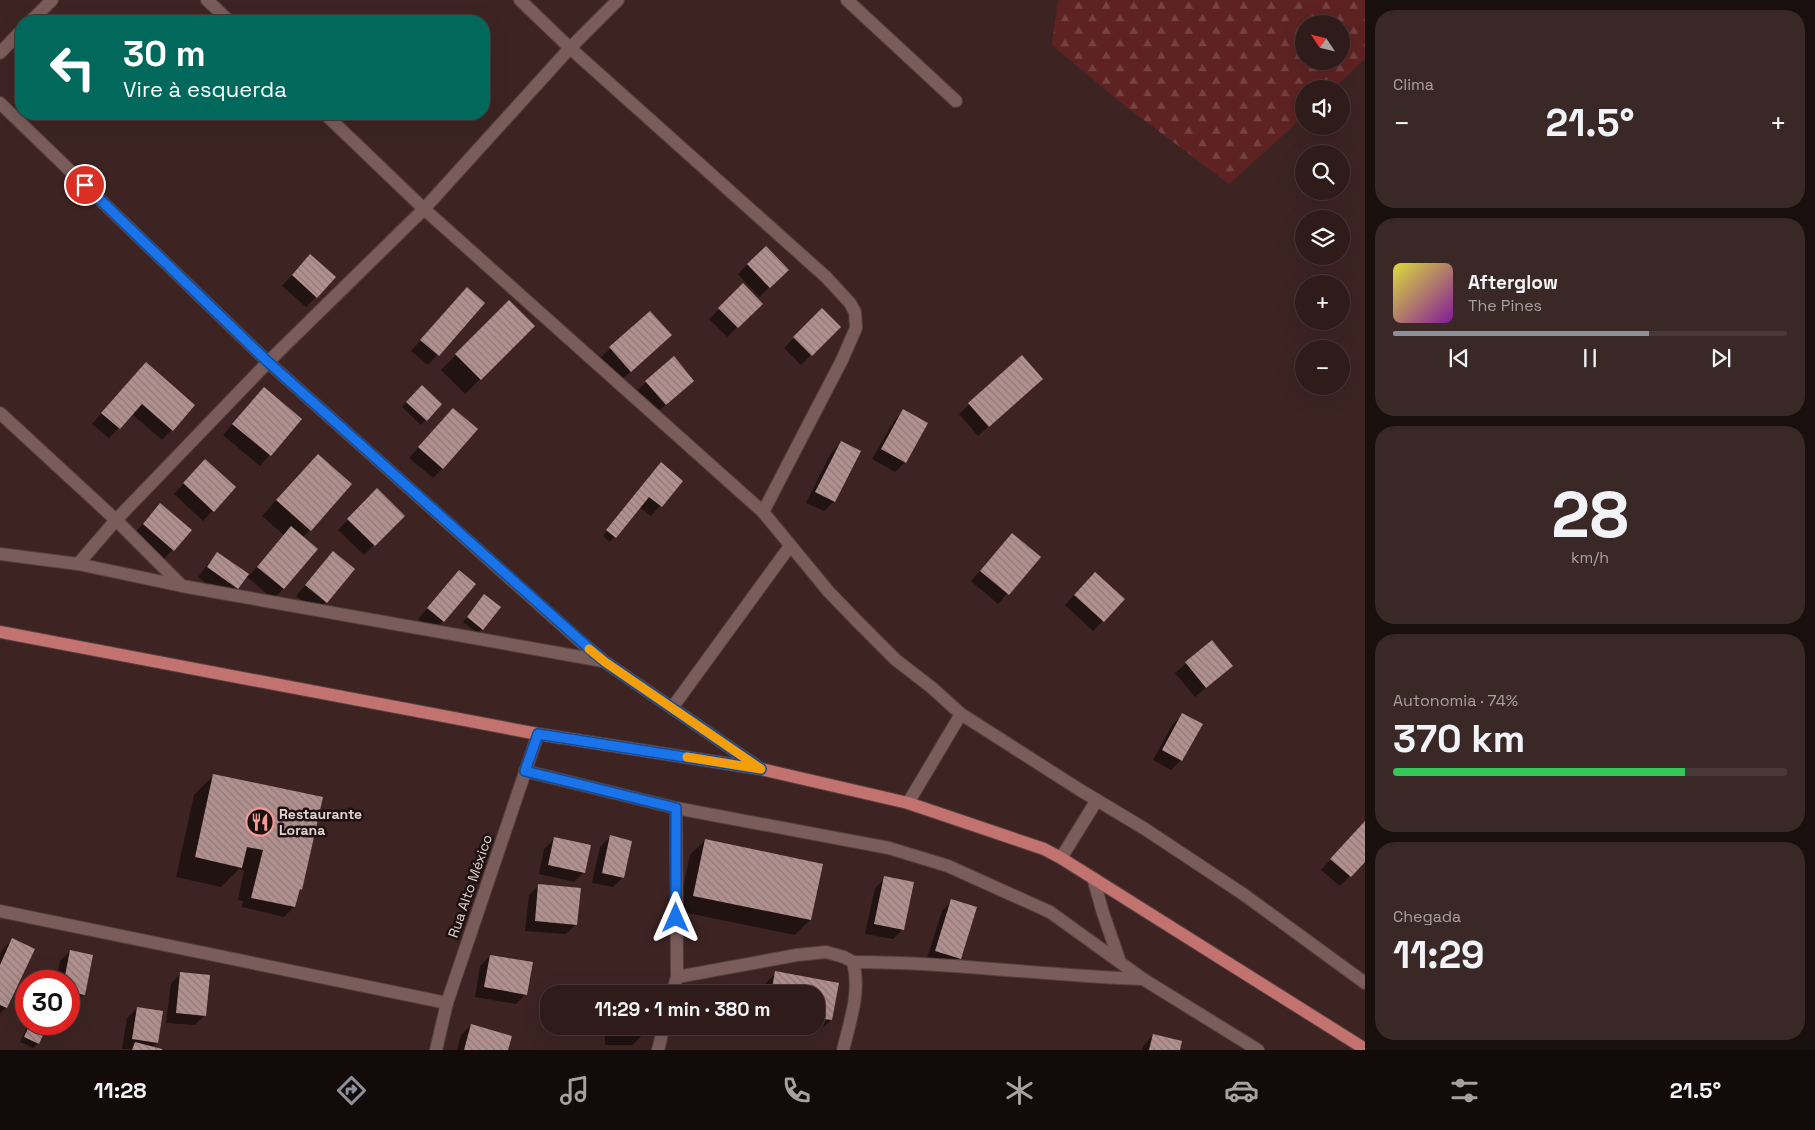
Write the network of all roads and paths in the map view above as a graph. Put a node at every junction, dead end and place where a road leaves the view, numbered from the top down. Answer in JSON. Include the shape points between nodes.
{"nodes":[{"id":1,"x":52,"y":0,"type":"edge"},
{"id":2,"x":207,"y":0,"type":"edge"},
{"id":3,"x":520,"y":0,"type":"edge"},
{"id":4,"x":618,"y":0,"type":"edge"},
{"id":5,"x":848,"y":0,"type":"edge"},
{"id":6,"x":37,"y":15,"type":"edge"},
{"id":7,"x":223,"y":15,"type":"edge"},
{"id":8,"x":15,"y":38,"type":"edge"},
{"id":9,"x":570,"y":48,"type":"junction"},
{"id":10,"x":0,"y":53,"type":"edge"},
{"id":11,"x":956,"y":100,"type":"dead end"},
{"id":12,"x":0,"y":103,"type":"edge"},
{"id":13,"x":15,"y":117,"type":"edge"},
{"id":14,"x":18,"y":120,"type":"edge"},
{"id":15,"x":331,"y":120,"type":"edge"},
{"id":16,"x":424,"y":209,"type":"junction"},
{"id":17,"x":268,"y":362,"type":"junction"},
{"id":18,"x":0,"y":413,"type":"edge"},
{"id":19,"x":763,"y":512,"type":"junction"},
{"id":20,"x":116,"y":520,"type":"junction"},
{"id":21,"x":790,"y":546,"type":"junction"},
{"id":22,"x":0,"y":554,"type":"edge"},
{"id":23,"x":78,"y":564,"type":"junction"},
{"id":24,"x":182,"y":586,"type":"junction"},
{"id":25,"x":0,"y":632,"type":"edge"},
{"id":26,"x":605,"y":662,"type":"junction"},
{"id":27,"x":672,"y":708,"type":"junction"},
{"id":28,"x":961,"y":714,"type":"junction"},
{"id":29,"x":538,"y":734,"type":"junction"},
{"id":30,"x":761,"y":769,"type":"junction"},
{"id":31,"x":525,"y":771,"type":"junction"},
{"id":32,"x":1097,"y":800,"type":"junction"},
{"id":33,"x":908,"y":803,"type":"junction"},
{"id":34,"x":676,"y":808,"type":"junction"},
{"id":35,"x":1061,"y":858,"type":"junction"},
{"id":36,"x":1093,"y":878,"type":"junction"},
{"id":37,"x":0,"y":911,"type":"edge"},
{"id":38,"x":852,"y":962,"type":"junction"},
{"id":39,"x":1120,"y":962,"type":"junction"},
{"id":40,"x":676,"y":977,"type":"junction"},
{"id":41,"x":1143,"y":979,"type":"junction"},
{"id":42,"x":1365,"y":983,"type":"edge"},
{"id":43,"x":674,"y":985,"type":"edge"},
{"id":44,"x":447,"y":1002,"type":"junction"},
{"id":45,"x":662,"y":1035,"type":"edge"},
{"id":46,"x":1365,"y":1049,"type":"edge"},
{"id":47,"x":436,"y":1050,"type":"edge"},
{"id":48,"x":658,"y":1050,"type":"edge"},
{"id":49,"x":843,"y":1050,"type":"edge"},
{"id":50,"x":1258,"y":1050,"type":"edge"}],
"edges":[{"from":1,"to":6,"type":"street"},
{"from":2,"to":7,"type":"street"},
{"from":3,"to":9,"type":"street"},
{"from":4,"to":9,"type":"street"},
{"from":5,"to":11,"type":"street"},
{"from":8,"to":10,"type":"street"},
{"from":9,"to":16,"type":"street"},
{"from":9,"to":19,"type":"street","via":[[826,277],[855,312],[856,328],[842,360]]},
{"from":12,"to":13,"type":"street"},
{"from":14,"to":17,"type":"street"},
{"from":15,"to":16,"type":"street"},
{"from":16,"to":17,"type":"street"},
{"from":16,"to":19,"type":"street"},
{"from":17,"to":20,"type":"street"},
{"from":17,"to":26,"type":"street"},
{"from":18,"to":20,"type":"street"},
{"from":19,"to":21,"type":"street"},
{"from":20,"to":23,"type":"street"},
{"from":20,"to":24,"type":"street"},
{"from":21,"to":27,"type":"street"},
{"from":21,"to":28,"type":"street","via":[[829,592],[896,660]]},
{"from":22,"to":23,"type":"street"},
{"from":23,"to":24,"type":"street"},
{"from":24,"to":26,"type":"street"},
{"from":25,"to":29,"type":"main road"},
{"from":26,"to":27,"type":"street"},
{"from":27,"to":30,"type":"street"},
{"from":28,"to":32,"type":"street"},
{"from":28,"to":33,"type":"street"},
{"from":29,"to":30,"type":"main road"},
{"from":29,"to":31,"type":"street","name":"Rua Alto México"},
{"from":30,"to":33,"type":"main road"},
{"from":31,"to":34,"type":"street"},
{"from":31,"to":44,"type":"street","name":"Rua Alto México"},
{"from":32,"to":35,"type":"street"},
{"from":32,"to":42,"type":"street","via":[[1243,894]]},
{"from":33,"to":35,"type":"main road"},
{"from":34,"to":39,"type":"street","via":[[889,848],[948,866],[1050,912]]},
{"from":34,"to":40,"type":"street"},
{"from":35,"to":36,"type":"main road"},
{"from":36,"to":39,"type":"street"},
{"from":36,"to":46,"type":"main road"},
{"from":37,"to":44,"type":"street"},
{"from":38,"to":40,"type":"street","via":[[826,952],[797,954]]},
{"from":38,"to":41,"type":"street","via":[[959,965]]},
{"from":38,"to":49,"type":"street","via":[[856,991]]},
{"from":39,"to":41,"type":"street"},
{"from":40,"to":43,"type":"street"},
{"from":41,"to":50,"type":"street"},
{"from":44,"to":47,"type":"street","name":"Rua Alto México"},
{"from":45,"to":48,"type":"street"}]}
